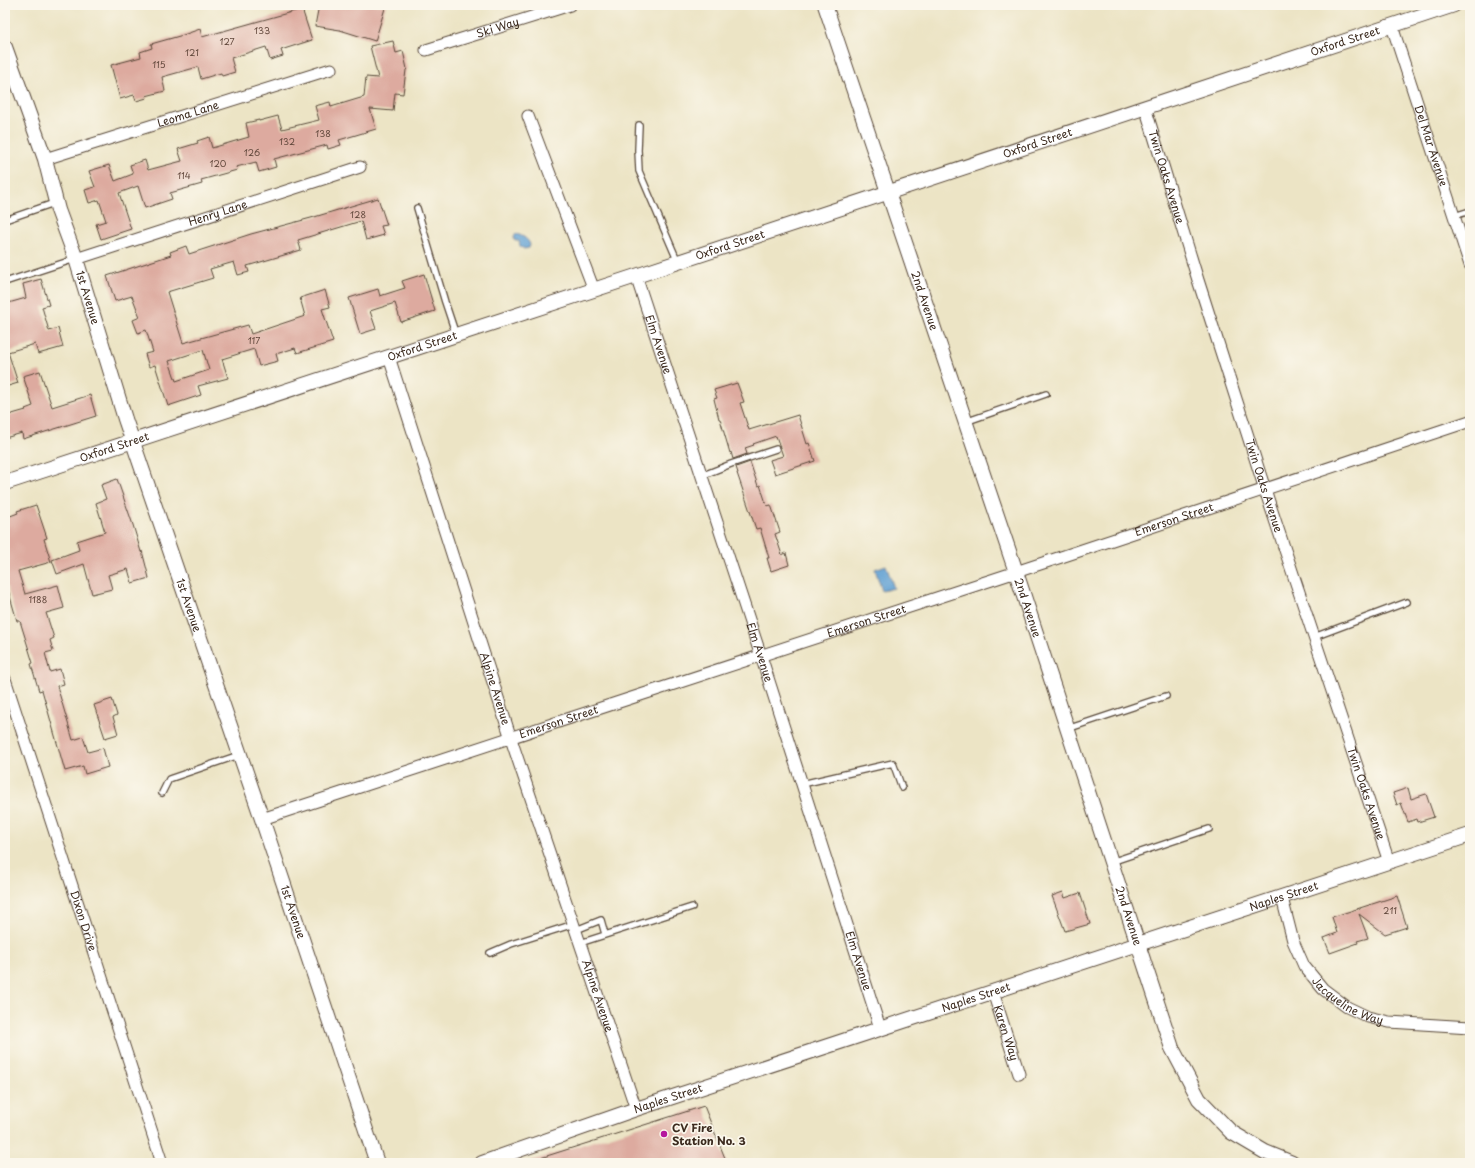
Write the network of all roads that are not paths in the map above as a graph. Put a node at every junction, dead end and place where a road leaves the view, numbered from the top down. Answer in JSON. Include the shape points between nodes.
{"nodes":[{"id":1,"x":570,"y":5,"type":"edge"},
{"id":2,"x":826,"y":5,"type":"edge"},
{"id":3,"x":1454,"y":5,"type":"edge"},
{"id":4,"x":1392,"y":26,"type":"junction"},
{"id":5,"x":5,"y":47,"type":"edge"},
{"id":6,"x":426,"y":50,"type":"dead end"},
{"id":7,"x":331,"y":69,"type":"dead end"},
{"id":8,"x":1145,"y":107,"type":"junction"},
{"id":9,"x":528,"y":116,"type":"dead end"},
{"id":10,"x":639,"y":125,"type":"dead end"},
{"id":11,"x":45,"y":159,"type":"junction"},
{"id":12,"x":360,"y":167,"type":"dead end"},
{"id":13,"x":888,"y":192,"type":"junction"},
{"id":14,"x":57,"y":202,"type":"junction"},
{"id":15,"x":416,"y":208,"type":"dead end"},
{"id":16,"x":1470,"y":211,"type":"edge"},
{"id":17,"x":1454,"y":216,"type":"junction"},
{"id":18,"x":5,"y":220,"type":"edge"},
{"id":19,"x":76,"y":259,"type":"junction"},
{"id":20,"x":678,"y":262,"type":"junction"},
{"id":21,"x":1470,"y":265,"type":"edge"},
{"id":22,"x":636,"y":276,"type":"junction"},
{"id":23,"x":5,"y":282,"type":"edge"},
{"id":24,"x":594,"y":290,"type":"junction"},
{"id":25,"x":456,"y":335,"type":"junction"},
{"id":26,"x":389,"y":357,"type":"junction"},
{"id":27,"x":1046,"y":394,"type":"dead end"},
{"id":28,"x":1470,"y":420,"type":"edge"},
{"id":29,"x":965,"y":422,"type":"junction"},
{"id":30,"x":133,"y":441,"type":"junction"},
{"id":31,"x":776,"y":449,"type":"dead end"},
{"id":32,"x":701,"y":476,"type":"junction"},
{"id":33,"x":5,"y":483,"type":"edge"},
{"id":34,"x":1266,"y":489,"type":"junction"},
{"id":35,"x":1016,"y":572,"type":"junction"},
{"id":36,"x":1407,"y":602,"type":"dead end"},
{"id":37,"x":1314,"y":637,"type":"junction"},
{"id":38,"x":761,"y":656,"type":"junction"},
{"id":39,"x":5,"y":679,"type":"edge"},
{"id":40,"x":1166,"y":696,"type":"dead end"},
{"id":41,"x":1067,"y":729,"type":"junction"},
{"id":42,"x":511,"y":737,"type":"junction"},
{"id":43,"x":239,"y":755,"type":"junction"},
{"id":44,"x":801,"y":784,"type":"junction"},
{"id":45,"x":902,"y":788,"type":"dead end"},
{"id":46,"x":162,"y":792,"type":"dead end"},
{"id":47,"x":262,"y":819,"type":"junction"},
{"id":48,"x":1209,"y":829,"type":"dead end"},
{"id":49,"x":1470,"y":835,"type":"edge"},
{"id":50,"x":1110,"y":862,"type":"junction"},
{"id":51,"x":1389,"y":862,"type":"junction"},
{"id":52,"x":1282,"y":898,"type":"junction"},
{"id":53,"x":692,"y":907,"type":"dead end"},
{"id":54,"x":575,"y":927,"type":"junction"},
{"id":55,"x":605,"y":934,"type":"junction"},
{"id":56,"x":580,"y":943,"type":"junction"},
{"id":57,"x":1138,"y":945,"type":"junction"},
{"id":58,"x":490,"y":953,"type":"dead end"},
{"id":59,"x":993,"y":992,"type":"junction"},
{"id":60,"x":1470,"y":1027,"type":"edge"},
{"id":61,"x":880,"y":1028,"type":"junction"},
{"id":62,"x":1020,"y":1074,"type":"dead end"},
{"id":63,"x":636,"y":1109,"type":"junction"},
{"id":64,"x":162,"y":1163,"type":"edge"},
{"id":65,"x":377,"y":1163,"type":"edge"},
{"id":66,"x":482,"y":1163,"type":"edge"},
{"id":67,"x":1292,"y":1163,"type":"edge"}],
"edges":[{"from":1,"to":6,"type":"street","name":"Ski Way"},
{"from":2,"to":13,"type":"street","name":"2nd Avenue"},
{"from":3,"to":4,"type":"street","name":"Oxford Street"},
{"from":4,"to":8,"type":"street","name":"Oxford Street"},
{"from":4,"to":17,"type":"street","name":"Del Mar Avenue"},
{"from":5,"to":11,"type":"street","name":"1st Avenue"},
{"from":7,"to":11,"type":"street","name":"Leoma Lane"},
{"from":8,"to":13,"type":"street","name":"Oxford Street"},
{"from":8,"to":34,"type":"street","name":"Twin Oaks Avenue"},
{"from":9,"to":24,"type":"street"},
{"from":10,"to":20,"type":"lane","via":[[639,171]]},
{"from":11,"to":14,"type":"street","name":"1st Avenue"},
{"from":12,"to":19,"type":"street","name":"Henry Lane"},
{"from":13,"to":20,"type":"street","name":"Oxford Street"},
{"from":13,"to":29,"type":"street","name":"2nd Avenue"},
{"from":14,"to":18,"type":"lane"},
{"from":14,"to":19,"type":"street","name":"1st Avenue"},
{"from":15,"to":25,"type":"lane"},
{"from":16,"to":17,"type":"lane"},
{"from":17,"to":21,"type":"street","name":"Del Mar Avenue"},
{"from":19,"to":23,"type":"lane"},
{"from":19,"to":30,"type":"street","name":"1st Avenue"},
{"from":20,"to":22,"type":"street","name":"Oxford Street"},
{"from":22,"to":24,"type":"street","name":"Oxford Street"},
{"from":22,"to":32,"type":"street","name":"Elm Avenue"},
{"from":24,"to":25,"type":"street","name":"Oxford Street"},
{"from":25,"to":26,"type":"street","name":"Oxford Street"},
{"from":26,"to":30,"type":"street","name":"Oxford Street"},
{"from":26,"to":42,"type":"street","name":"Alpine Avenue"},
{"from":27,"to":29,"type":"lane"},
{"from":28,"to":34,"type":"street","name":"Emerson Street"},
{"from":29,"to":35,"type":"street","name":"2nd Avenue"},
{"from":30,"to":33,"type":"street","name":"Oxford Street"},
{"from":30,"to":43,"type":"street","name":"1st Avenue"},
{"from":31,"to":32,"type":"lane"},
{"from":32,"to":38,"type":"street","name":"Elm Avenue"},
{"from":34,"to":35,"type":"street","name":"Emerson Street"},
{"from":34,"to":37,"type":"street","name":"Twin Oaks Avenue"},
{"from":35,"to":38,"type":"street","name":"Emerson Street"},
{"from":35,"to":41,"type":"street","name":"2nd Avenue"},
{"from":36,"to":37,"type":"lane"},
{"from":37,"to":51,"type":"street","name":"Twin Oaks Avenue"},
{"from":38,"to":42,"type":"street","name":"Emerson Street"},
{"from":38,"to":44,"type":"street","name":"Elm Avenue"},
{"from":39,"to":64,"type":"street","name":"Dixon Drive"},
{"from":40,"to":41,"type":"lane"},
{"from":41,"to":50,"type":"street","name":"2nd Avenue"},
{"from":42,"to":47,"type":"street","name":"Emerson Street"},
{"from":42,"to":54,"type":"street","name":"Alpine Avenue"},
{"from":43,"to":46,"type":"lane","via":[[169,779]]},
{"from":43,"to":47,"type":"street","name":"1st Avenue"},
{"from":44,"to":45,"type":"lane","via":[[894,763]]},
{"from":44,"to":61,"type":"street","name":"Elm Avenue"},
{"from":47,"to":65,"type":"street","name":"1st Avenue"},
{"from":48,"to":50,"type":"lane"},
{"from":49,"to":51,"type":"street","name":"Naples Street"},
{"from":50,"to":57,"type":"street","name":"2nd Avenue"},
{"from":51,"to":52,"type":"street","name":"Naples Street"},
{"from":52,"to":57,"type":"street","name":"Naples Street"},
{"from":52,"to":60,"type":"street","name":"Jacqueline Way","via":[[1293,941],[1304,966],[1322,989],[1347,1007],[1368,1017],[1389,1022]]},
{"from":53,"to":55,"type":"lane"},
{"from":54,"to":55,"type":"lane","via":[[601,920]]},
{"from":54,"to":56,"type":"street","name":"Alpine Avenue"},
{"from":54,"to":58,"type":"lane","via":[[512,944]]},
{"from":55,"to":56,"type":"lane"},
{"from":56,"to":63,"type":"street","name":"Alpine Avenue"},
{"from":57,"to":59,"type":"street","name":"Naples Street"},
{"from":57,"to":67,"type":"street","name":"2nd Avenue","via":[[1172,1048],[1199,1099],[1231,1132],[1264,1152]]},
{"from":59,"to":61,"type":"street","name":"Naples Street"},
{"from":59,"to":62,"type":"street","name":"Karen Way"},
{"from":61,"to":63,"type":"street","name":"Naples Street"},
{"from":63,"to":66,"type":"street","name":"Naples Street"}]}
